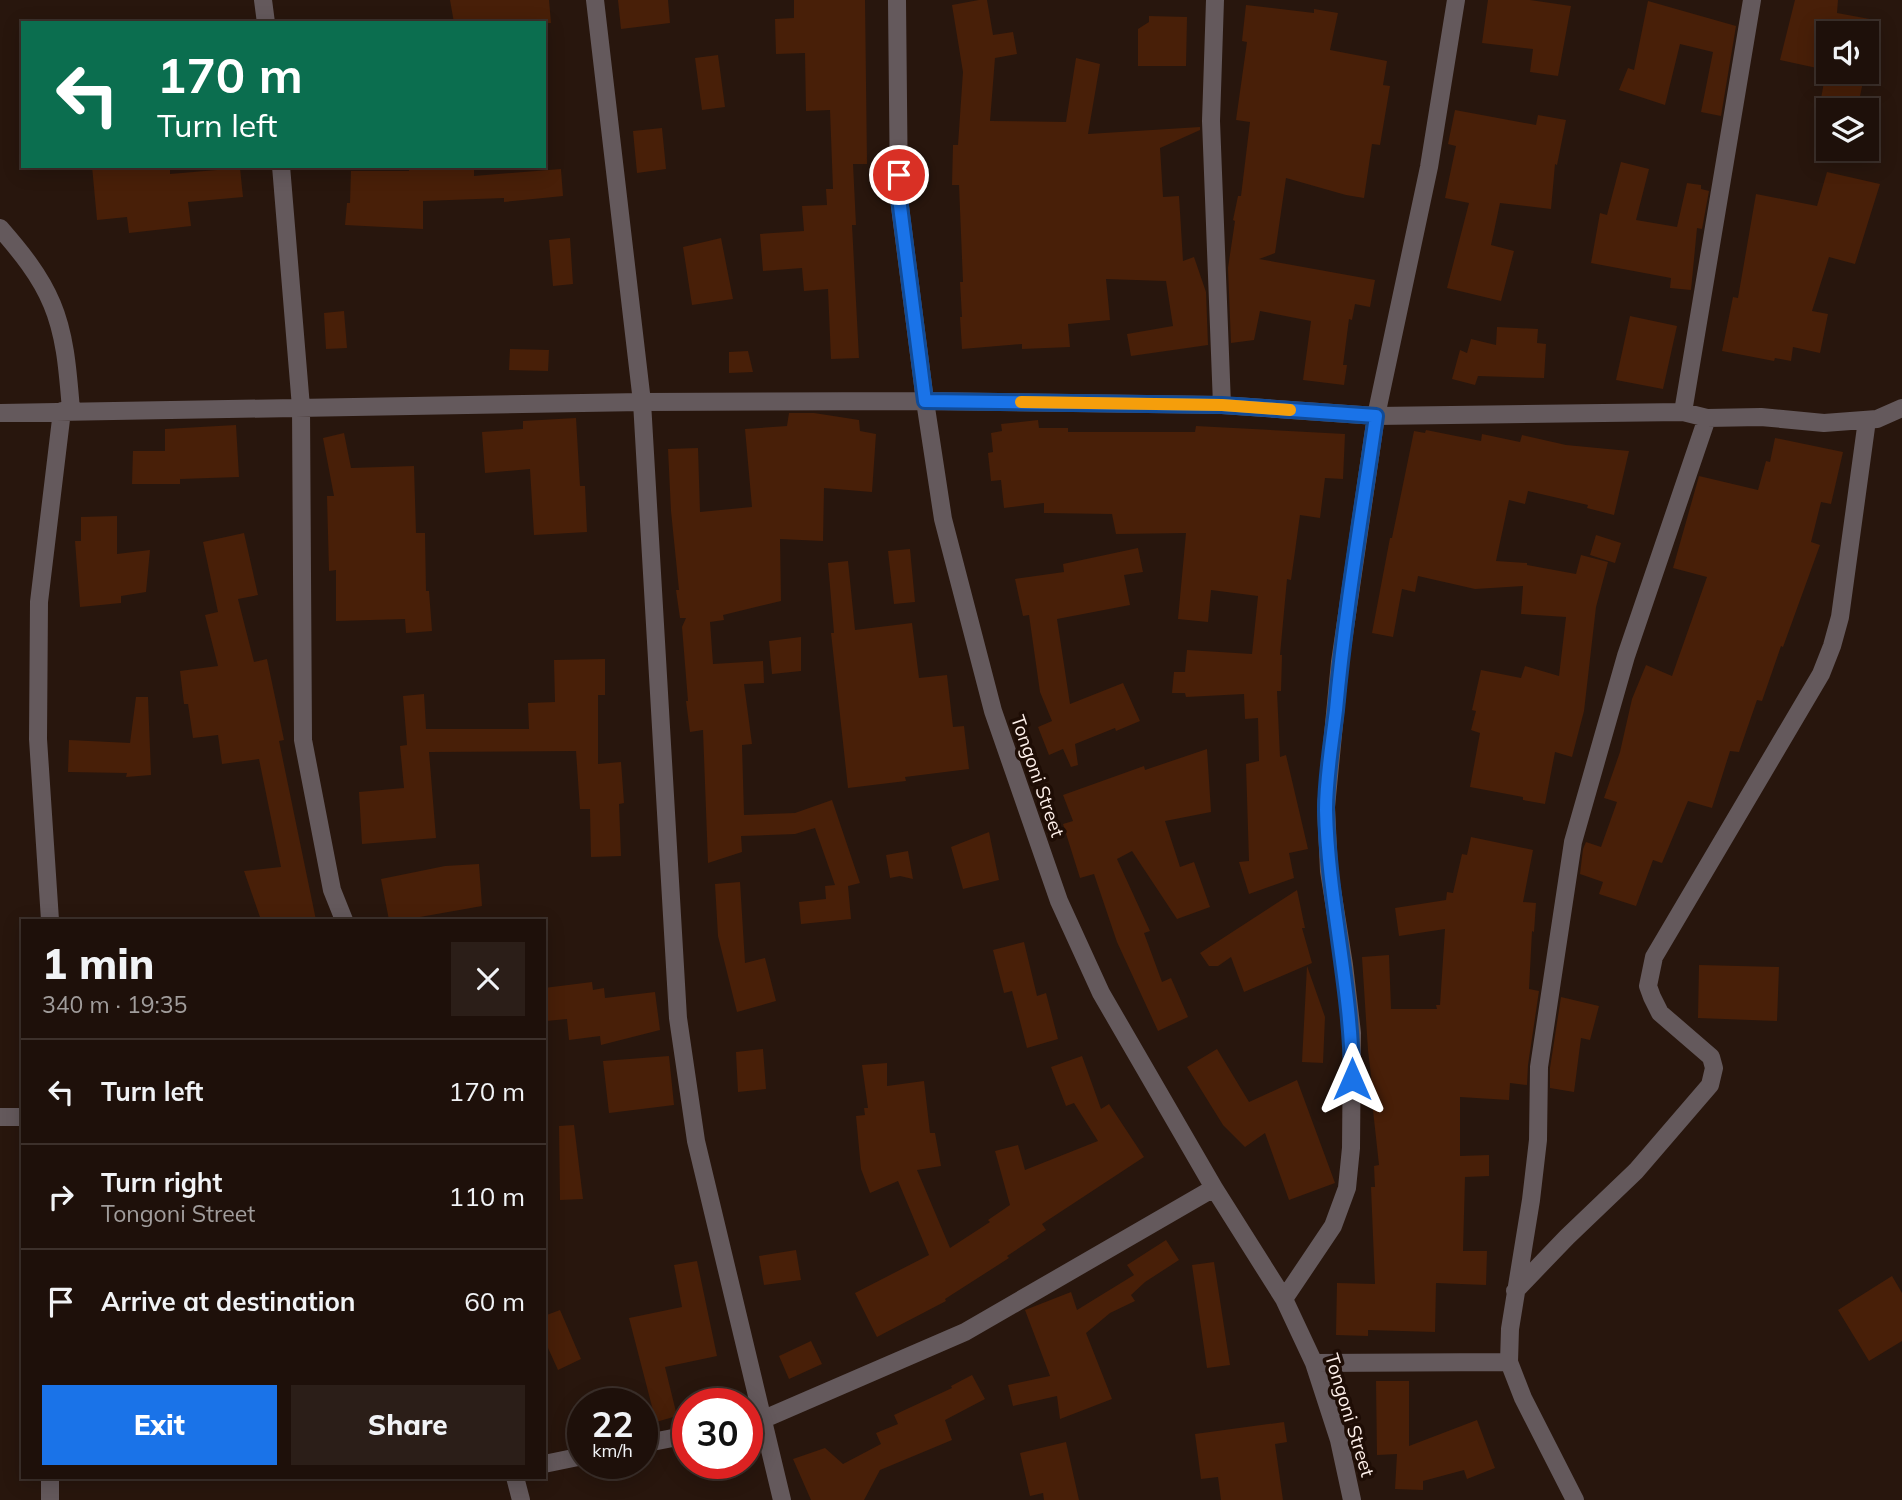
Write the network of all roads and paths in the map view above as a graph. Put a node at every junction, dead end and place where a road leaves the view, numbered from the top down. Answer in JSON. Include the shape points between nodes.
{"nodes":[{"id":1,"x":263,"y":0,"type":"edge"},
{"id":2,"x":595,"y":0,"type":"edge"},
{"id":3,"x":897,"y":0,"type":"edge"},
{"id":4,"x":1215,"y":0,"type":"edge"},
{"id":5,"x":1457,"y":0,"type":"edge"},
{"id":6,"x":1752,"y":0,"type":"edge"},
{"id":7,"x":266,"y":21,"type":"edge"},
{"id":8,"x":281,"y":168,"type":"edge"},
{"id":9,"x":0,"y":228,"type":"edge"},
{"id":10,"x":925,"y":401,"type":"junction"},
{"id":11,"x":642,"y":402,"type":"junction"},
{"id":12,"x":1222,"y":405,"type":"junction"},
{"id":13,"x":301,"y":407,"type":"junction"},
{"id":14,"x":1902,"y":408,"type":"edge"},
{"id":15,"x":66,"y":410,"type":"junction"},
{"id":16,"x":1683,"y":412,"type":"junction"},
{"id":17,"x":0,"y":413,"type":"edge"},
{"id":18,"x":1376,"y":416,"type":"junction"},
{"id":19,"x":1707,"y":418,"type":"junction"},
{"id":20,"x":1867,"y":420,"type":"junction"},
{"id":21,"x":50,"y":919,"type":"edge"},
{"id":22,"x":344,"y":919,"type":"edge"},
{"id":23,"x":0,"y":1117,"type":"edge"},
{"id":24,"x":21,"y":1117,"type":"edge"},
{"id":25,"x":1214,"y":1188,"type":"junction"},
{"id":26,"x":1515,"y":1291,"type":"junction"},
{"id":27,"x":1284,"y":1299,"type":"junction"},
{"id":28,"x":1510,"y":1362,"type":"junction"},
{"id":29,"x":1314,"y":1363,"type":"junction"},
{"id":30,"x":749,"y":1388,"type":"edge"},
{"id":31,"x":763,"y":1418,"type":"edge"},
{"id":32,"x":763,"y":1442,"type":"edge"},
{"id":33,"x":567,"y":1460,"type":"edge"},
{"id":34,"x":546,"y":1464,"type":"edge"},
{"id":35,"x":50,"y":1479,"type":"edge"},
{"id":36,"x":516,"y":1479,"type":"edge"},
{"id":37,"x":50,"y":1500,"type":"edge"},
{"id":38,"x":521,"y":1500,"type":"edge"},
{"id":39,"x":782,"y":1500,"type":"edge"},
{"id":40,"x":1352,"y":1500,"type":"edge"},
{"id":41,"x":1575,"y":1500,"type":"edge"}],
"edges":[{"from":1,"to":7,"type":"street"},
{"from":2,"to":11,"type":"street"},
{"from":3,"to":10,"type":"street","name":"Tongoni Street","via":[[899,198]]},
{"from":4,"to":12,"type":"street","via":[[1211,121]]},
{"from":5,"to":18,"type":"street","via":[[1429,167]]},
{"from":6,"to":16,"type":"street"},
{"from":8,"to":13,"type":"street"},
{"from":9,"to":15,"type":"street","via":[[27,259],[52,304],[66,356]]},
{"from":10,"to":11,"type":"street"},
{"from":10,"to":12,"type":"street"},
{"from":10,"to":25,"type":"street","name":"Tongoni Street","via":[[943,519],[990,698],[1059,901],[1101,993]]},
{"from":11,"to":13,"type":"street"},
{"from":11,"to":30,"type":"street","via":[[678,1018],[696,1141]]},
{"from":12,"to":18,"type":"street"},
{"from":13,"to":15,"type":"street"},
{"from":13,"to":22,"type":"street","via":[[303,740],[332,890]]},
{"from":14,"to":20,"type":"street"},
{"from":15,"to":17,"type":"street"},
{"from":15,"to":21,"type":"street","via":[[39,602],[38,739]]},
{"from":16,"to":18,"type":"street"},
{"from":16,"to":19,"type":"street"},
{"from":18,"to":27,"type":"street","via":[[1340,662],[1326,807],[1329,871],[1352,1033],[1352,1148],[1347,1188],[1333,1226]]},
{"from":19,"to":20,"type":"street","via":[[1824,423]]},
{"from":19,"to":26,"type":"street","via":[[1626,656],[1573,842],[1539,1067],[1538,1140]]},
{"from":20,"to":26,"type":"street","via":[[1840,617],[1821,674],[1654,957],[1648,986],[1652,997],[1660,1013],[1711,1057],[1710,1085],[1636,1171]]},
{"from":23,"to":24,"type":"street"},
{"from":25,"to":27,"type":"street","name":"Tongoni Street"},
{"from":25,"to":31,"type":"street","via":[[965,1332]]},
{"from":26,"to":28,"type":"street"},
{"from":27,"to":29,"type":"street","name":"Tongoni Street"},
{"from":28,"to":29,"type":"street"},
{"from":28,"to":41,"type":"street","via":[[1523,1398]]},
{"from":29,"to":40,"type":"street","name":"Tongoni Street","via":[[1339,1440]]},
{"from":32,"to":39,"type":"street"},
{"from":33,"to":34,"type":"street"},
{"from":35,"to":37,"type":"street"},
{"from":36,"to":38,"type":"street"}]}
